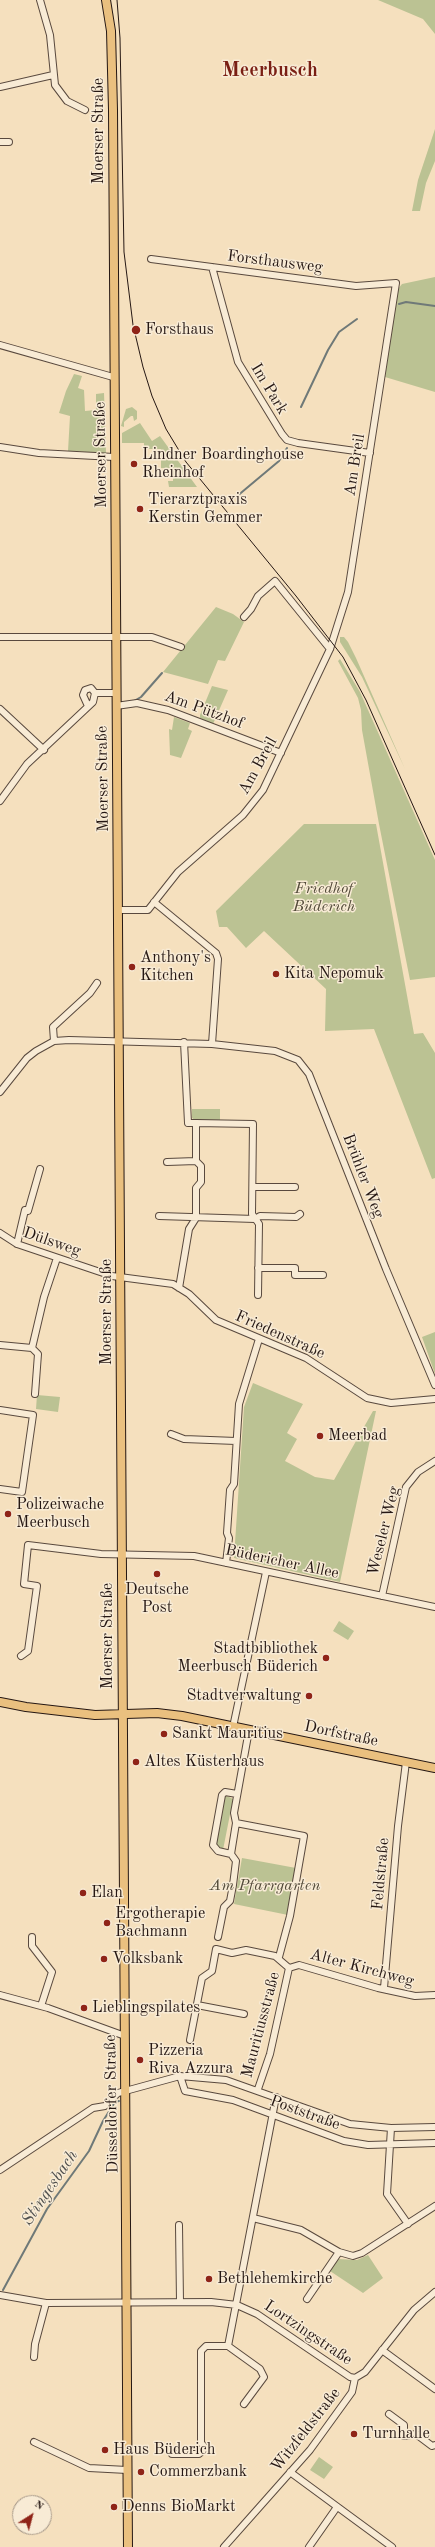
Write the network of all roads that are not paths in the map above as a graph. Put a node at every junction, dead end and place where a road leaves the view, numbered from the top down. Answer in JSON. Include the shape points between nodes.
{"nodes":[{"id":1,"x":40,"y":0,"type":"edge"},
{"id":2,"x":106,"y":0,"type":"edge"},
{"id":3,"x":53,"y":75,"type":"junction"},
{"id":4,"x":0,"y":87,"type":"edge"},
{"id":5,"x":85,"y":110,"type":"dead end"},
{"id":6,"x":0,"y":142,"type":"edge"},
{"id":7,"x":9,"y":142,"type":"dead end"},
{"id":8,"x":151,"y":259,"type":"dead end"},
{"id":9,"x":212,"y":267,"type":"junction"},
{"id":10,"x":396,"y":283,"type":"joint"},
{"id":11,"x":0,"y":345,"type":"edge"},
{"id":12,"x":113,"y":377,"type":"junction"},
{"id":13,"x":0,"y":447,"type":"edge"},
{"id":14,"x":370,"y":453,"type":"junction"},
{"id":15,"x":114,"y":457,"type":"junction"},
{"id":16,"x":244,"y":617,"type":"dead end"},
{"id":17,"x":0,"y":637,"type":"edge"},
{"id":18,"x":115,"y":638,"type":"junction"},
{"id":19,"x":181,"y":647,"type":"dead end"},
{"id":20,"x":330,"y":649,"type":"junction"},
{"id":21,"x":95,"y":693,"type":"junction"},
{"id":22,"x":116,"y":693,"type":"junction"},
{"id":23,"x":88,"y":706,"type":"junction"},
{"id":24,"x":116,"y":706,"type":"junction"},
{"id":25,"x":0,"y":709,"type":"edge"},
{"id":26,"x":44,"y":750,"type":"junction"},
{"id":27,"x":281,"y":753,"type":"junction"},
{"id":28,"x":0,"y":800,"type":"edge"},
{"id":29,"x":154,"y":902,"type":"junction"},
{"id":30,"x":118,"y":910,"type":"junction"},
{"id":31,"x":97,"y":983,"type":"dead end"},
{"id":32,"x":119,"y":1040,"type":"junction"},
{"id":33,"x":54,"y":1041,"type":"junction"},
{"id":34,"x":184,"y":1042,"type":"junction"},
{"id":35,"x":212,"y":1044,"type":"junction"},
{"id":36,"x":0,"y":1092,"type":"edge"},
{"id":37,"x":196,"y":1124,"type":"junction"},
{"id":38,"x":196,"y":1161,"type":"junction"},
{"id":39,"x":167,"y":1162,"type":"dead end"},
{"id":40,"x":40,"y":1169,"type":"dead end"},
{"id":41,"x":254,"y":1187,"type":"junction"},
{"id":42,"x":295,"y":1187,"type":"dead end"},
{"id":43,"x":300,"y":1214,"type":"dead end"},
{"id":44,"x":159,"y":1216,"type":"dead end"},
{"id":45,"x":185,"y":1218,"type":"junction"},
{"id":46,"x":196,"y":1218,"type":"junction"},
{"id":47,"x":255,"y":1219,"type":"junction"},
{"id":48,"x":189,"y":1229,"type":"junction"},
{"id":49,"x":0,"y":1233,"type":"edge"},
{"id":50,"x":17,"y":1244,"type":"junction"},
{"id":51,"x":57,"y":1258,"type":"junction"},
{"id":52,"x":258,"y":1268,"type":"junction"},
{"id":53,"x":323,"y":1275,"type":"dead end"},
{"id":54,"x":120,"y":1279,"type":"junction"},
{"id":55,"x":179,"y":1288,"type":"junction"},
{"id":56,"x":258,"y":1295,"type":"dead end"},
{"id":57,"x":259,"y":1339,"type":"junction"},
{"id":58,"x":0,"y":1345,"type":"edge"},
{"id":59,"x":32,"y":1348,"type":"junction"},
{"id":60,"x":435,"y":1385,"type":"edge"},
{"id":61,"x":35,"y":1394,"type":"dead end"},
{"id":62,"x":435,"y":1399,"type":"edge"},
{"id":63,"x":0,"y":1410,"type":"edge"},
{"id":64,"x":171,"y":1434,"type":"dead end"},
{"id":65,"x":236,"y":1441,"type":"junction"},
{"id":66,"x":435,"y":1461,"type":"edge"},
{"id":67,"x":0,"y":1489,"type":"edge"},
{"id":68,"x":122,"y":1554,"type":"junction"},
{"id":69,"x":226,"y":1563,"type":"junction"},
{"id":70,"x":266,"y":1572,"type":"junction"},
{"id":71,"x":382,"y":1596,"type":"junction"},
{"id":72,"x":435,"y":1607,"type":"edge"},
{"id":73,"x":20,"y":1656,"type":"dead end"},
{"id":74,"x":0,"y":1702,"type":"edge"},
{"id":75,"x":123,"y":1715,"type":"junction"},
{"id":76,"x":233,"y":1727,"type":"junction"},
{"id":77,"x":249,"y":1730,"type":"junction"},
{"id":78,"x":406,"y":1762,"type":"junction"},
{"id":79,"x":435,"y":1768,"type":"edge"},
{"id":80,"x":237,"y":1794,"type":"junction"},
{"id":81,"x":236,"y":1823,"type":"junction"},
{"id":82,"x":231,"y":1854,"type":"junction"},
{"id":83,"x":32,"y":1937,"type":"dead end"},
{"id":84,"x":218,"y":1937,"type":"dead end"},
{"id":85,"x":279,"y":1958,"type":"junction"},
{"id":86,"x":289,"y":1968,"type":"junction"},
{"id":87,"x":384,"y":1988,"type":"junction"},
{"id":88,"x":0,"y":1995,"type":"edge"},
{"id":89,"x":435,"y":1996,"type":"edge"},
{"id":90,"x":197,"y":2005,"type":"junction"},
{"id":91,"x":41,"y":2006,"type":"junction"},
{"id":92,"x":244,"y":2014,"type":"dead end"},
{"id":93,"x":125,"y":2036,"type":"junction"},
{"id":94,"x":190,"y":2040,"type":"dead end"},
{"id":95,"x":180,"y":2076,"type":"junction"},
{"id":96,"x":258,"y":2089,"type":"junction"},
{"id":97,"x":125,"y":2091,"type":"junction"},
{"id":98,"x":276,"y":2097,"type":"junction"},
{"id":99,"x":272,"y":2116,"type":"junction"},
{"id":100,"x":435,"y":2127,"type":"edge"},
{"id":101,"x":391,"y":2128,"type":"junction"},
{"id":102,"x":435,"y":2143,"type":"edge"},
{"id":103,"x":391,"y":2145,"type":"junction"},
{"id":104,"x":0,"y":2170,"type":"edge"},
{"id":105,"x":435,"y":2206,"type":"edge"},
{"id":106,"x":253,"y":2218,"type":"junction"},
{"id":107,"x":408,"y":2224,"type":"junction"},
{"id":108,"x":179,"y":2225,"type":"dead end"},
{"id":109,"x":339,"y":2252,"type":"junction"},
{"id":110,"x":435,"y":2292,"type":"edge"},
{"id":111,"x":0,"y":2295,"type":"edge"},
{"id":112,"x":307,"y":2300,"type":"dead end"},
{"id":113,"x":180,"y":2302,"type":"junction"},
{"id":114,"x":127,"y":2303,"type":"junction"},
{"id":115,"x":46,"y":2304,"type":"junction"},
{"id":116,"x":237,"y":2305,"type":"junction"},
{"id":117,"x":228,"y":2346,"type":"junction"},
{"id":118,"x":382,"y":2350,"type":"junction"},
{"id":119,"x":34,"y":2358,"type":"dead end"},
{"id":120,"x":355,"y":2378,"type":"junction"},
{"id":121,"x":435,"y":2389,"type":"edge"},
{"id":122,"x":244,"y":2404,"type":"dead end"},
{"id":123,"x":389,"y":2414,"type":"dead end"},
{"id":124,"x":34,"y":2442,"type":"dead end"},
{"id":125,"x":435,"y":2445,"type":"edge"},
{"id":126,"x":172,"y":2454,"type":"dead end"},
{"id":127,"x":127,"y":2470,"type":"junction"},
{"id":128,"x":290,"y":2472,"type":"junction"},
{"id":129,"x":337,"y":2507,"type":"junction"},
{"id":130,"x":128,"y":2547,"type":"edge"},
{"id":131,"x":224,"y":2547,"type":"edge"},
{"id":132,"x":309,"y":2547,"type":"edge"},
{"id":133,"x":392,"y":2547,"type":"edge"}],
"edges":[{"from":1,"to":3,"type":"street","via":[[50,35]]},
{"from":2,"to":12,"type":"main road","name":"Moerser Straße","via":[[111,30],[113,102]]},
{"from":3,"to":4,"type":"street"},
{"from":3,"to":5,"type":"street","via":[[60,92],[72,104]]},
{"from":6,"to":7,"type":"street"},
{"from":8,"to":9,"type":"street","name":"Forsthausweg"},
{"from":9,"to":10,"type":"street","name":"Forsthausweg","via":[[356,286]]},
{"from":9,"to":14,"type":"street","name":"Im Park","via":[[238,362],[287,440]]},
{"from":10,"to":14,"type":"street","name":"Am Breil"},
{"from":11,"to":12,"type":"street"},
{"from":12,"to":15,"type":"main road","name":"Moerser Straße"},
{"from":13,"to":15,"type":"street","via":[[39,453]]},
{"from":14,"to":20,"type":"street","name":"Am Breil","via":[[348,592]]},
{"from":15,"to":18,"type":"main road","name":"Moerser Straße"},
{"from":16,"to":20,"type":"street","via":[[258,596],[275,581]]},
{"from":17,"to":18,"type":"street"},
{"from":18,"to":19,"type":"street","via":[[152,637]]},
{"from":18,"to":22,"type":"main road","name":"Moerser Straße"},
{"from":20,"to":27,"type":"street","name":"Am Breil"},
{"from":21,"to":22,"type":"street"},
{"from":21,"to":23,"type":"street","via":[[93,702]]},
{"from":21,"to":23,"type":"street","via":[[91,688],[83,692],[83,699]]},
{"from":22,"to":24,"type":"main road","name":"Moerser Straße"},
{"from":23,"to":26,"type":"street"},
{"from":24,"to":27,"type":"street","name":"Am Pützhof","via":[[137,703],[168,710]]},
{"from":24,"to":30,"type":"main road","name":"Moerser Straße"},
{"from":25,"to":26,"type":"street"},
{"from":26,"to":28,"type":"street","via":[[27,764]]},
{"from":27,"to":29,"type":"street","name":"Am Breil","via":[[263,790],[243,815],[178,872]]},
{"from":29,"to":30,"type":"street","name":"Am Breil","via":[[148,910]]},
{"from":29,"to":35,"type":"street","via":[[216,953],[218,959]]},
{"from":30,"to":32,"type":"main road","name":"Moerser Straße"},
{"from":31,"to":33,"type":"street","via":[[90,993],[53,1027]]},
{"from":32,"to":33,"type":"street","name":"Brühler Weg"},
{"from":32,"to":34,"type":"street","name":"Brühler Weg"},
{"from":32,"to":54,"type":"main road","name":"Moerser Straße"},
{"from":33,"to":36,"type":"street","via":[[27,1058]]},
{"from":34,"to":35,"type":"street","name":"Brühler Weg"},
{"from":34,"to":37,"type":"street","via":[[188,1124]]},
{"from":35,"to":60,"type":"street","name":"Brühler Weg","via":[[275,1051],[298,1060],[306,1069]]},
{"from":37,"to":38,"type":"street"},
{"from":37,"to":41,"type":"street","via":[[253,1124]]},
{"from":38,"to":39,"type":"street"},
{"from":38,"to":46,"type":"street","via":[[201,1166],[201,1182],[196,1188]]},
{"from":40,"to":50,"type":"street","via":[[28,1211],[25,1210]]},
{"from":41,"to":42,"type":"street"},
{"from":41,"to":47,"type":"street","via":[[252,1214]]},
{"from":43,"to":47,"type":"street","via":[[296,1217],[260,1216]]},
{"from":44,"to":45,"type":"street"},
{"from":45,"to":46,"type":"street"},
{"from":45,"to":48,"type":"street","via":[[185,1224]]},
{"from":46,"to":47,"type":"street"},
{"from":46,"to":48,"type":"street"},
{"from":47,"to":52,"type":"street","via":[[259,1224]]},
{"from":48,"to":55,"type":"street"},
{"from":49,"to":50,"type":"street","name":"Dülsweg"},
{"from":50,"to":51,"type":"street","name":"Dülsweg"},
{"from":51,"to":54,"type":"street","name":"Dülsweg"},
{"from":51,"to":59,"type":"street","via":[[44,1297]]},
{"from":52,"to":53,"type":"street","via":[[295,1268],[295,1275]]},
{"from":52,"to":56,"type":"street"},
{"from":54,"to":55,"type":"street","name":"Friedenstraße","via":[[164,1282]]},
{"from":54,"to":68,"type":"main road","name":"Moerser Straße"},
{"from":55,"to":57,"type":"street","name":"Friedenstraße","via":[[216,1320]]},
{"from":57,"to":62,"type":"street","name":"Friedenstraße","via":[[306,1358],[376,1401],[391,1403]]},
{"from":57,"to":65,"type":"street","via":[[239,1404]]},
{"from":58,"to":59,"type":"street"},
{"from":59,"to":61,"type":"street","via":[[38,1354]]},
{"from":63,"to":67,"type":"street","via":[[33,1414],[22,1492]]},
{"from":64,"to":65,"type":"street","via":[[184,1439]]},
{"from":65,"to":69,"type":"street"},
{"from":66,"to":71,"type":"street","name":"Weseler Weg","via":[[418,1472],[406,1487]]},
{"from":68,"to":69,"type":"street","name":"Büdericher Allee","via":[[180,1555]]},
{"from":68,"to":73,"type":"street","name":"Büdericher Allee","via":[[28,1545],[24,1584],[37,1586],[28,1650]]},
{"from":68,"to":75,"type":"main road","name":"Moerser Straße"},
{"from":69,"to":70,"type":"street","name":"Büdericher Allee"},
{"from":70,"to":71,"type":"street","name":"Büdericher Allee"},
{"from":70,"to":76,"type":"street"},
{"from":71,"to":72,"type":"street","name":"Büdericher Allee"},
{"from":74,"to":75,"type":"main road","name":"Dorfstraße","via":[[69,1712]]},
{"from":75,"to":76,"type":"main road","name":"Dorfstraße","via":[[163,1713]]},
{"from":75,"to":93,"type":"main road","name":"Düsseldorfer Straße"},
{"from":76,"to":77,"type":"main road","name":"Dorfstraße"},
{"from":77,"to":78,"type":"main road","name":"Dorfstraße"},
{"from":77,"to":80,"type":"street"},
{"from":78,"to":79,"type":"main road","name":"Dorfstraße"},
{"from":78,"to":87,"type":"street","name":"Feldstraße"},
{"from":80,"to":81,"type":"street","via":[[234,1813]]},
{"from":80,"to":82,"type":"street","via":[[225,1792],[222,1795],[213,1845],[218,1851]]},
{"from":81,"to":82,"type":"street"},
{"from":81,"to":85,"type":"street","via":[[304,1836],[290,1916]]},
{"from":82,"to":84,"type":"street","via":[[236,1860],[233,1885],[230,1900],[224,1907]]},
{"from":83,"to":91,"type":"street","via":[[32,1946],[52,1972]]},
{"from":85,"to":86,"type":"street","name":"Alter Kirchweg"},
{"from":85,"to":90,"type":"street","via":[[246,1950],[232,1953],[216,1949],[212,1971],[202,1978]]},
{"from":86,"to":87,"type":"street","name":"Alter Kirchweg","via":[[299,1965]]},
{"from":86,"to":96,"type":"street","name":"Mauritiusstraße","via":[[270,2054]]},
{"from":87,"to":89,"type":"street","name":"Alter Kirchweg","via":[[415,1996]]},
{"from":88,"to":91,"type":"street"},
{"from":90,"to":92,"type":"street"},
{"from":90,"to":94,"type":"street"},
{"from":91,"to":93,"type":"street"},
{"from":93,"to":97,"type":"main road","name":"Düsseldorfer Straße"},
{"from":95,"to":96,"type":"street","name":"Poststraße","via":[[226,2080]]},
{"from":95,"to":97,"type":"street","name":"Poststraße"},
{"from":95,"to":99,"type":"street","name":"Poststraße","via":[[185,2091],[233,2100]]},
{"from":96,"to":98,"type":"street","name":"Poststraße"},
{"from":97,"to":104,"type":"street","name":"Poststraße","via":[[118,2093],[105,2106],[93,2108]]},
{"from":97,"to":114,"type":"main road","name":"Düsseldorfer Straße"},
{"from":98,"to":99,"type":"street"},
{"from":98,"to":101,"type":"street","name":"Poststraße","via":[[350,2124]]},
{"from":99,"to":103,"type":"street","name":"Poststraße","via":[[344,2141]]},
{"from":99,"to":106,"type":"street"},
{"from":100,"to":101,"type":"street","name":"Poststraße"},
{"from":101,"to":103,"type":"street"},
{"from":102,"to":103,"type":"street","name":"Poststraße"},
{"from":103,"to":107,"type":"street","via":[[387,2194]]},
{"from":105,"to":107,"type":"street"},
{"from":106,"to":109,"type":"street","via":[[301,2230]]},
{"from":106,"to":116,"type":"street"},
{"from":107,"to":109,"type":"street","via":[[362,2253],[353,2256]]},
{"from":108,"to":113,"type":"street"},
{"from":109,"to":112,"type":"street"},
{"from":110,"to":118,"type":"street","name":"Witzfeldstraße","via":[[414,2310]]},
{"from":111,"to":115,"type":"street","name":"Lortzingstraße"},
{"from":113,"to":114,"type":"street","name":"Lortzingstraße"},
{"from":113,"to":116,"type":"street","name":"Lortzingstraße","via":[[224,2302]]},
{"from":114,"to":115,"type":"street","name":"Lortzingstraße"},
{"from":114,"to":127,"type":"main road","name":"Düsseldorfer Straße"},
{"from":115,"to":119,"type":"street","via":[[35,2344]]},
{"from":116,"to":117,"type":"street"},
{"from":116,"to":120,"type":"street","name":"Lortzingstraße","via":[[257,2314]]},
{"from":117,"to":122,"type":"street","via":[[260,2369],[264,2377]]},
{"from":117,"to":126,"type":"street","via":[[206,2346],[201,2351],[201,2443],[206,2448],[199,2454]]},
{"from":118,"to":120,"type":"street","name":"Witzfeldstraße","via":[[365,2372]]},
{"from":118,"to":121,"type":"street"},
{"from":120,"to":128,"type":"street","name":"Witzfeldstraße","via":[[352,2392],[310,2450]]},
{"from":123,"to":125,"type":"street","via":[[404,2425],[404,2436],[416,2434],[432,2446]]},
{"from":124,"to":127,"type":"street","via":[[89,2468]]},
{"from":127,"to":130,"type":"main road","name":"Düsseldorfer Straße"},
{"from":128,"to":129,"type":"street"},
{"from":128,"to":131,"type":"street","name":"Witzfeldstraße"},
{"from":129,"to":132,"type":"street"},
{"from":129,"to":133,"type":"street"}]}
